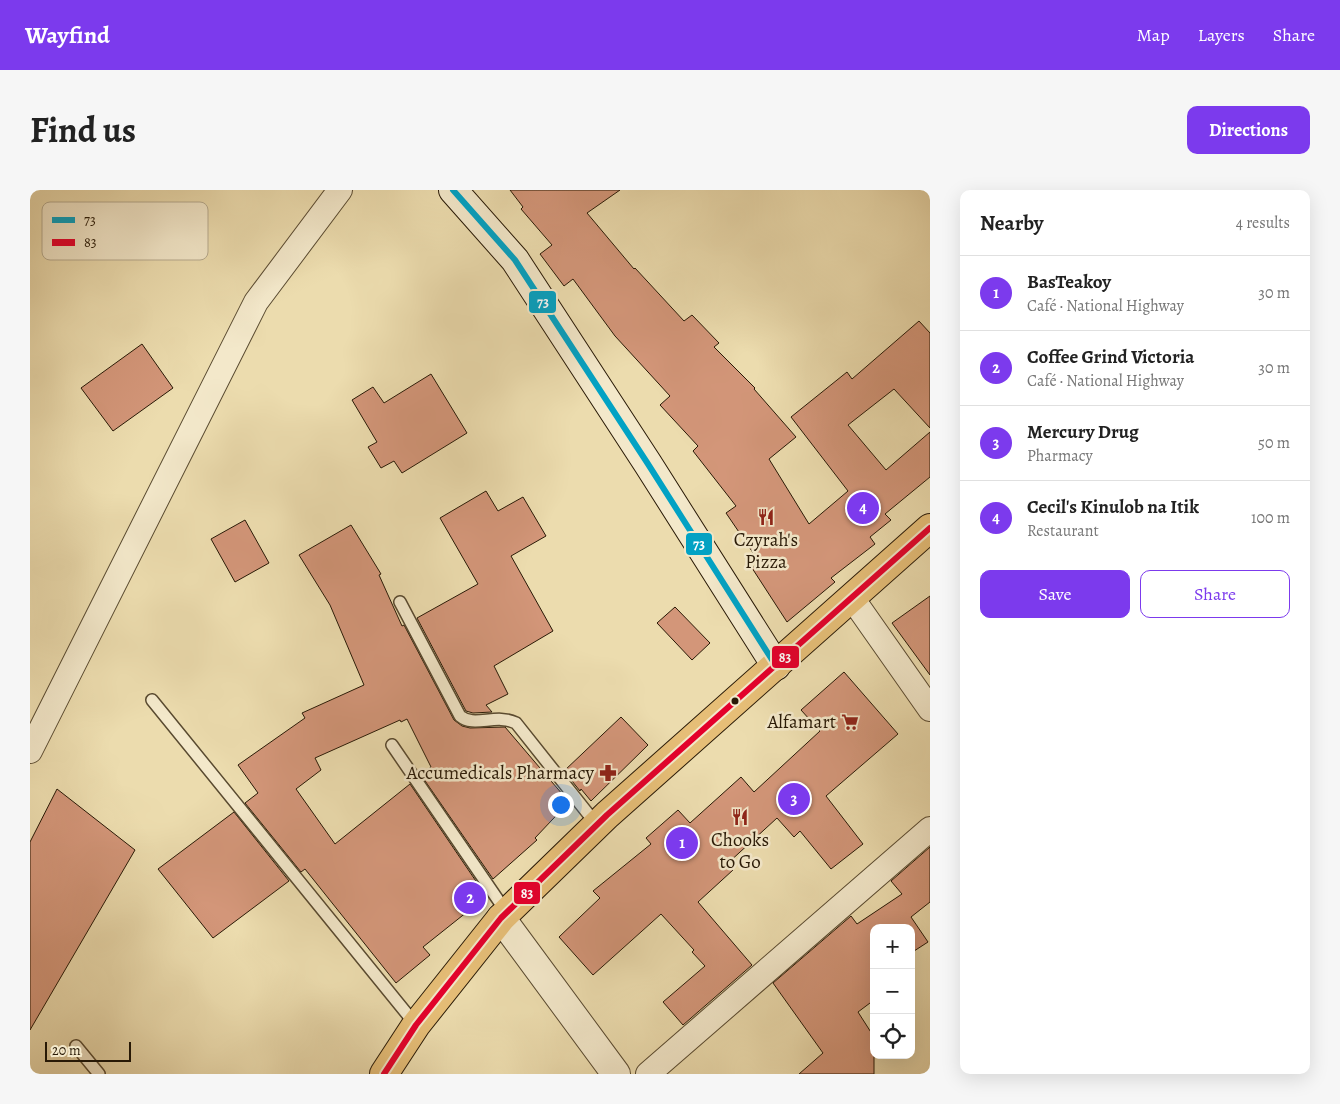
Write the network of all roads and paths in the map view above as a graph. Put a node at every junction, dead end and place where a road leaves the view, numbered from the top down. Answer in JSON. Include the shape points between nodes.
{"nodes":[{"id":1,"x":340,"y":190,"type":"edge"},
{"id":2,"x":454,"y":190,"type":"edge"},
{"id":3,"x":930,"y":528,"type":"edge"},
{"id":4,"x":852,"y":598,"type":"junction"},
{"id":5,"x":400,"y":602,"type":"dead end"},
{"id":6,"x":776,"y":666,"type":"junction"},
{"id":7,"x":152,"y":700,"type":"dead end"},
{"id":8,"x":930,"y":709,"type":"edge"},
{"id":9,"x":392,"y":744,"type":"dead end"},
{"id":10,"x":30,"y":750,"type":"edge"},
{"id":11,"x":597,"y":825,"type":"junction"},
{"id":12,"x":930,"y":829,"type":"edge"},
{"id":13,"x":504,"y":915,"type":"junction"},
{"id":14,"x":416,"y":1025,"type":"junction"},
{"id":15,"x":76,"y":1046,"type":"dead end"},
{"id":16,"x":99,"y":1074,"type":"edge"},
{"id":17,"x":384,"y":1074,"type":"edge"},
{"id":18,"x":616,"y":1074,"type":"edge"},
{"id":19,"x":648,"y":1074,"type":"edge"}],
"edges":[{"from":1,"to":10,"type":"street","via":[[256,302]]},
{"from":2,"to":6,"type":"main road","via":[[515,260]]},
{"from":3,"to":4,"type":"main road"},
{"from":4,"to":6,"type":"main road"},
{"from":4,"to":8,"type":"street"},
{"from":5,"to":11,"type":"lane","via":[[460,716],[469,722],[501,718],[516,723]]},
{"from":6,"to":11,"type":"main road"},
{"from":7,"to":14,"type":"lane"},
{"from":9,"to":13,"type":"lane"},
{"from":11,"to":13,"type":"main road"},
{"from":12,"to":19,"type":"street"},
{"from":13,"to":14,"type":"main road"},
{"from":13,"to":18,"type":"main road"},
{"from":14,"to":17,"type":"main road"},
{"from":15,"to":16,"type":"lane"}]}
